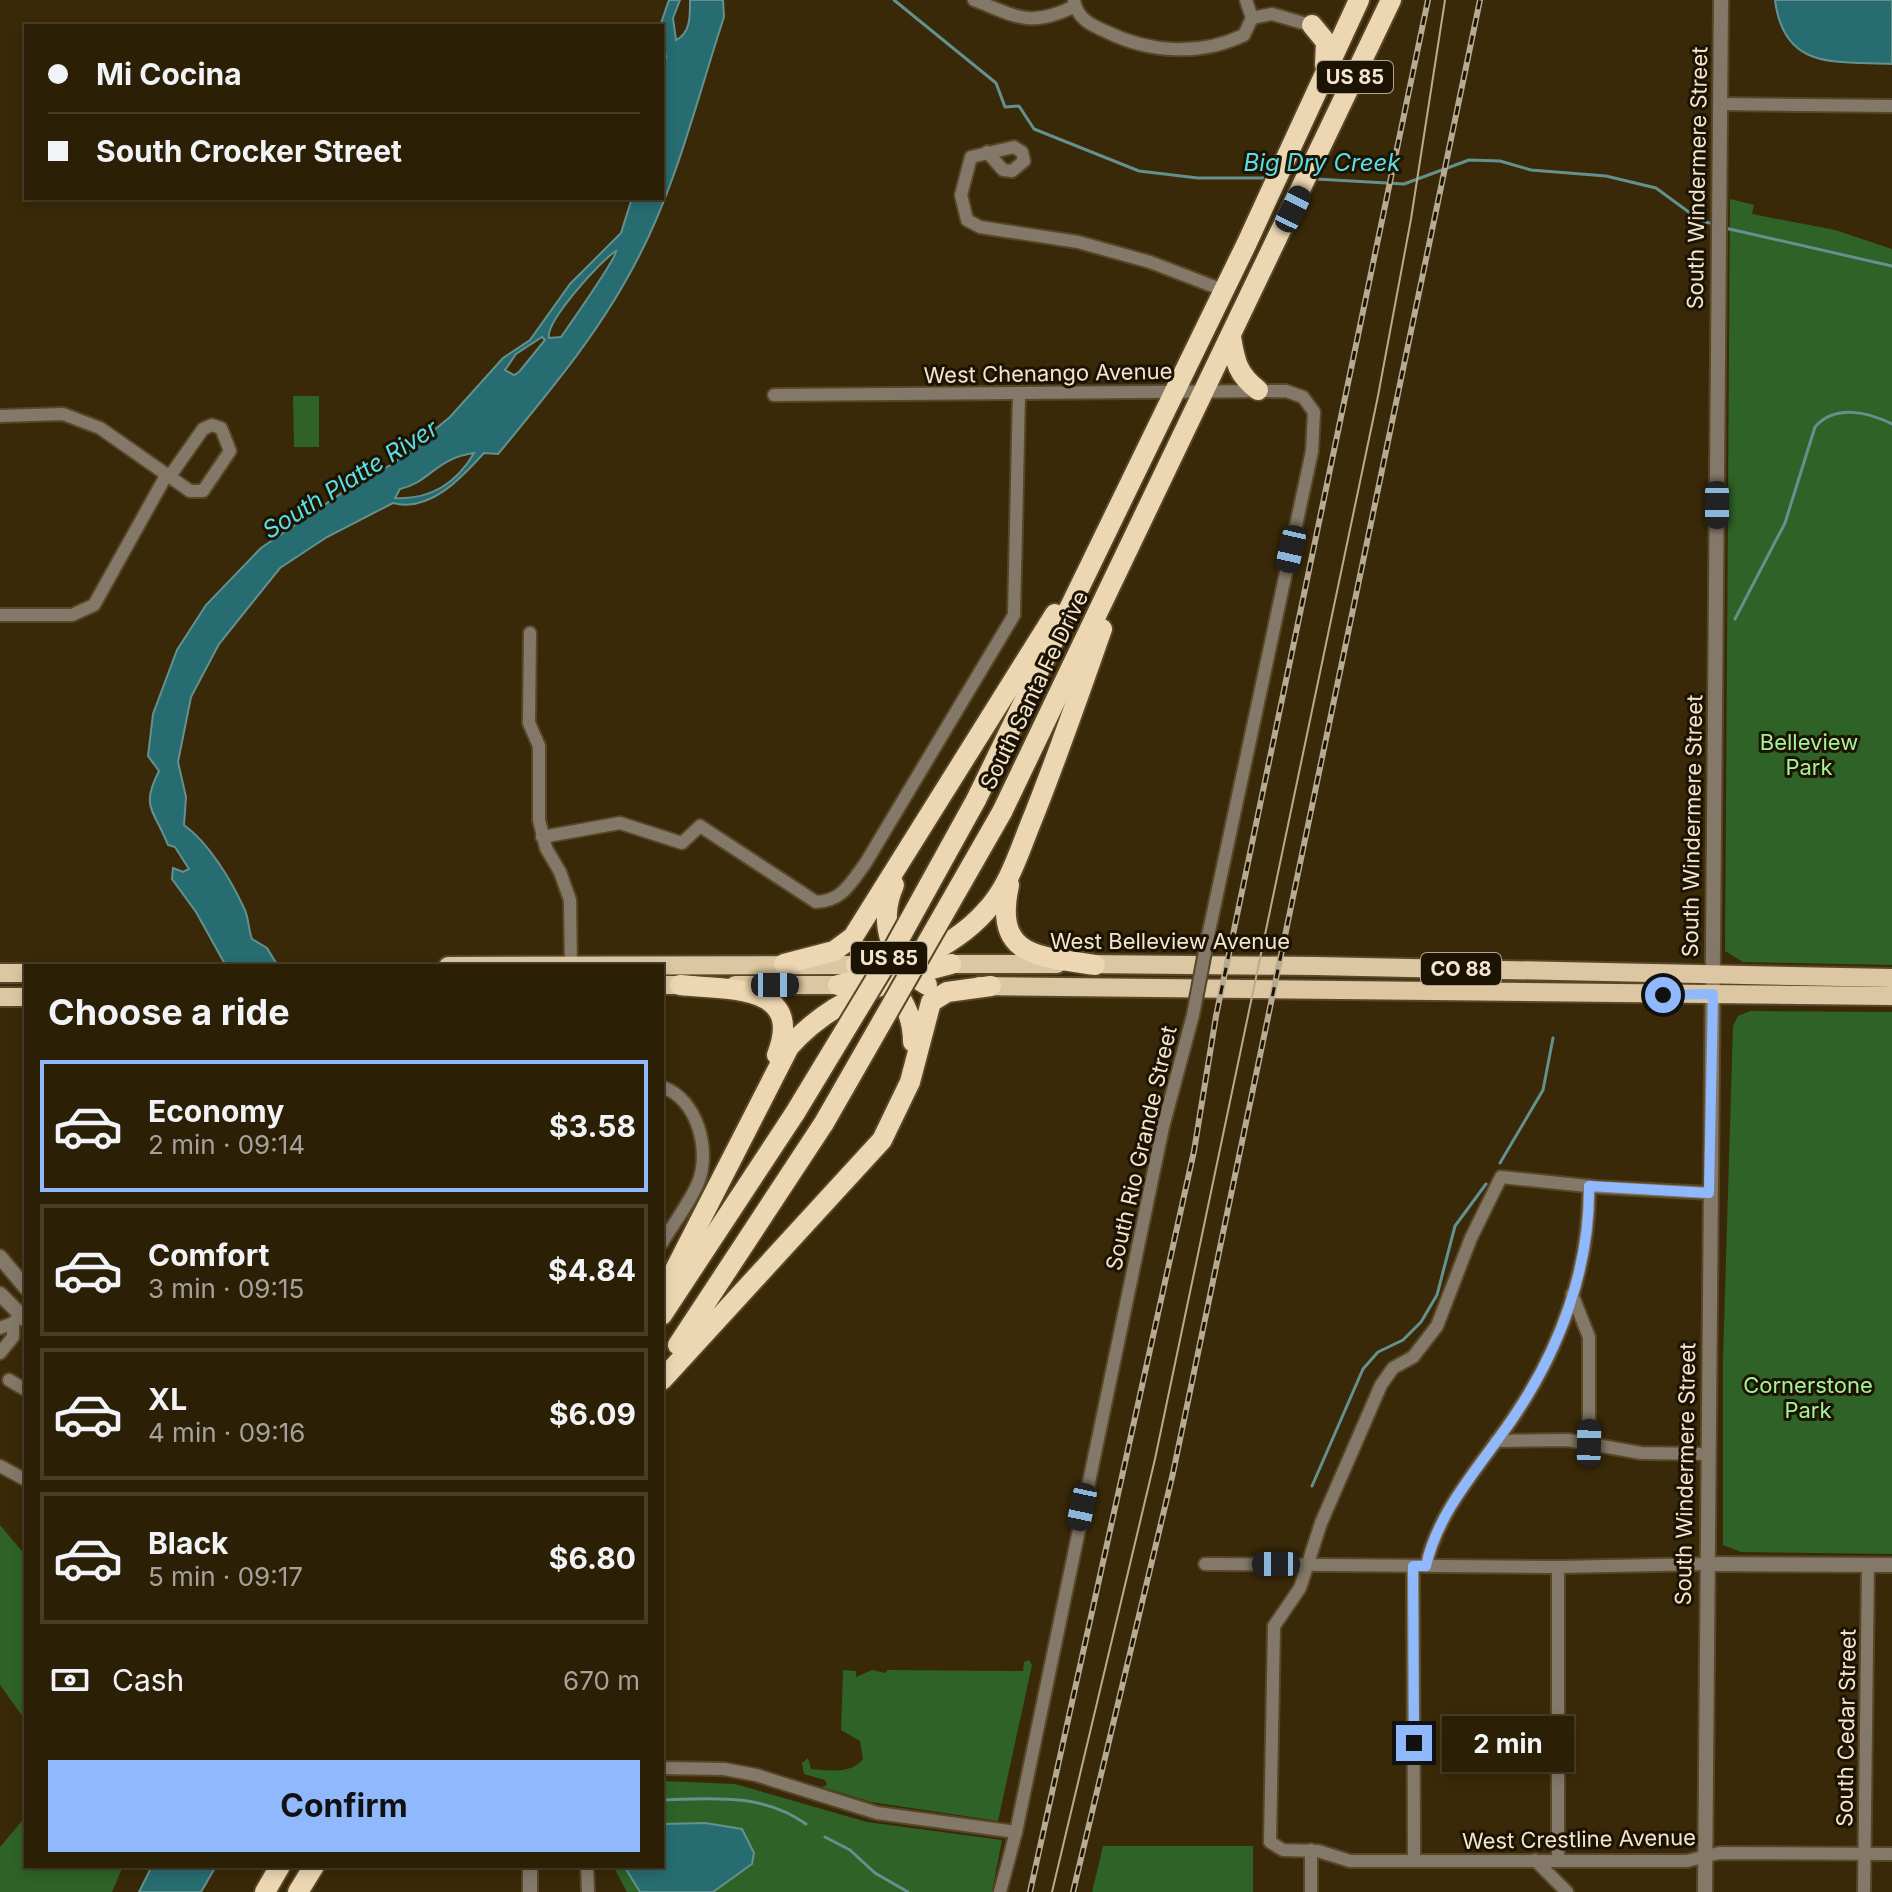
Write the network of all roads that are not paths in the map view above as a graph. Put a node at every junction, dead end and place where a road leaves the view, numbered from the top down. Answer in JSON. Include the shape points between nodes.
{"nodes":[{"id":1,"x":974,"y":0,"type":"edge"},
{"id":2,"x":1246,"y":0,"type":"edge"},
{"id":3,"x":1357,"y":0,"type":"edge"},
{"id":4,"x":1391,"y":0,"type":"edge"},
{"id":5,"x":1721,"y":0,"type":"edge"},
{"id":6,"x":1074,"y":3,"type":"edge"},
{"id":7,"x":1252,"y":18,"type":"junction"},
{"id":8,"x":1312,"y":25,"type":"junction"},
{"id":9,"x":1341,"y":39,"type":"junction"},
{"id":10,"x":1322,"y":81,"type":"junction"},
{"id":11,"x":1720,"y":104,"type":"junction"},
{"id":12,"x":1892,"y":106,"type":"edge"},
{"id":13,"x":987,"y":152,"type":"dead end"},
{"id":14,"x":1223,"y":290,"type":"junction"},
{"id":15,"x":1231,"y":337,"type":"junction"},
{"id":16,"x":1175,"y":390,"type":"junction"},
{"id":17,"x":1206,"y":390,"type":"junction"},
{"id":18,"x":1258,"y":390,"type":"junction"},
{"id":19,"x":1019,"y":394,"type":"junction"},
{"id":20,"x":774,"y":395,"type":"dead end"},
{"id":21,"x":1314,"y":412,"type":"joint"},
{"id":22,"x":0,"y":416,"type":"edge"},
{"id":23,"x":168,"y":475,"type":"junction"},
{"id":24,"x":1119,"y":503,"type":"junction"},
{"id":25,"x":1140,"y":528,"type":"junction"},
{"id":26,"x":0,"y":615,"type":"edge"},
{"id":27,"x":530,"y":633,"type":"dead end"},
{"id":28,"x":542,"y":837,"type":"junction"},
{"id":29,"x":911,"y":849,"type":"junction"},
{"id":30,"x":1014,"y":865,"type":"junction"},
{"id":31,"x":571,"y":964,"type":"edge"},
{"id":32,"x":784,"y":964,"type":"junction"},
{"id":33,"x":951,"y":964,"type":"joint"},
{"id":34,"x":856,"y":965,"type":"junction"},
{"id":35,"x":1095,"y":965,"type":"junction"},
{"id":36,"x":0,"y":973,"type":"edge"},
{"id":37,"x":24,"y":973,"type":"edge"},
{"id":38,"x":914,"y":975,"type":"junction"},
{"id":39,"x":1892,"y":978,"type":"edge"},
{"id":40,"x":884,"y":980,"type":"junction"},
{"id":41,"x":671,"y":985,"type":"edge"},
{"id":42,"x":838,"y":985,"type":"joint"},
{"id":43,"x":1713,"y":985,"type":"junction"},
{"id":44,"x":991,"y":986,"type":"junction"},
{"id":45,"x":1892,"y":996,"type":"edge"},
{"id":46,"x":0,"y":997,"type":"edge"},
{"id":47,"x":24,"y":997,"type":"edge"},
{"id":48,"x":664,"y":1089,"type":"edge"},
{"id":49,"x":762,"y":1094,"type":"junction"},
{"id":50,"x":870,"y":1156,"type":"junction"},
{"id":51,"x":1589,"y":1186,"type":"junction"},
{"id":52,"x":1709,"y":1193,"type":"junction"},
{"id":53,"x":664,"y":1240,"type":"edge"},
{"id":54,"x":0,"y":1257,"type":"edge"},
{"id":55,"x":24,"y":1286,"type":"edge"},
{"id":56,"x":664,"y":1291,"type":"edge"},
{"id":57,"x":0,"y":1294,"type":"edge"},
{"id":58,"x":1572,"y":1294,"type":"junction"},
{"id":59,"x":664,"y":1312,"type":"edge"},
{"id":60,"x":21,"y":1317,"type":"edge"},
{"id":61,"x":0,"y":1328,"type":"edge"},
{"id":62,"x":0,"y":1353,"type":"edge"},
{"id":63,"x":664,"y":1365,"type":"edge"},
{"id":64,"x":664,"y":1378,"type":"edge"},
{"id":65,"x":9,"y":1380,"type":"dead end"},
{"id":66,"x":24,"y":1389,"type":"edge"},
{"id":67,"x":1496,"y":1441,"type":"junction"},
{"id":68,"x":1589,"y":1443,"type":"junction"},
{"id":69,"x":1708,"y":1454,"type":"junction"},
{"id":70,"x":0,"y":1466,"type":"edge"},
{"id":71,"x":24,"y":1479,"type":"edge"},
{"id":72,"x":1205,"y":1564,"type":"dead end"},
{"id":73,"x":1706,"y":1564,"type":"junction"},
{"id":74,"x":1868,"y":1564,"type":"junction"},
{"id":75,"x":1308,"y":1565,"type":"junction"},
{"id":76,"x":1892,"y":1565,"type":"edge"},
{"id":77,"x":1420,"y":1566,"type":"junction"},
{"id":78,"x":1558,"y":1567,"type":"junction"},
{"id":79,"x":664,"y":1768,"type":"edge"},
{"id":80,"x":1016,"y":1832,"type":"junction"},
{"id":81,"x":1311,"y":1850,"type":"junction"},
{"id":82,"x":1864,"y":1854,"type":"junction"},
{"id":83,"x":1892,"y":1854,"type":"edge"},
{"id":84,"x":1705,"y":1858,"type":"junction"},
{"id":85,"x":1535,"y":1860,"type":"junction"},
{"id":86,"x":1558,"y":1860,"type":"junction"},
{"id":87,"x":1414,"y":1861,"type":"junction"},
{"id":88,"x":314,"y":1868,"type":"edge"},
{"id":89,"x":315,"y":1868,"type":"edge"},
{"id":90,"x":530,"y":1868,"type":"edge"},
{"id":91,"x":587,"y":1868,"type":"edge"},
{"id":92,"x":276,"y":1877,"type":"edge"},
{"id":93,"x":265,"y":1892,"type":"edge"},
{"id":94,"x":298,"y":1892,"type":"edge"},
{"id":95,"x":316,"y":1892,"type":"edge"},
{"id":96,"x":530,"y":1892,"type":"edge"},
{"id":97,"x":588,"y":1892,"type":"edge"},
{"id":98,"x":1000,"y":1892,"type":"edge"},
{"id":99,"x":1311,"y":1892,"type":"edge"},
{"id":100,"x":1567,"y":1892,"type":"edge"},
{"id":101,"x":1705,"y":1892,"type":"edge"},
{"id":102,"x":1864,"y":1892,"type":"edge"}],
"edges":[{"from":1,"to":6,"type":"street","via":[[1033,20],[1046,20]]},
{"from":2,"to":7,"type":"street"},
{"from":3,"to":8,"type":"highway","via":[[1334,22]]},
{"from":3,"to":9,"type":"highway","name":"South Santa Fe Drive","number":"US 85"},
{"from":4,"to":15,"type":"highway","name":"South Santa Fe Drive","number":"US 85"},
{"from":5,"to":11,"type":"street","name":"South Windermere Street"},
{"from":6,"to":7,"type":"street","via":[[1085,21],[1150,48],[1221,46],[1244,35]]},
{"from":7,"to":8,"type":"street","via":[[1272,14]]},
{"from":8,"to":9,"type":"street"},
{"from":8,"to":10,"type":"highway","via":[[1326,42]]},
{"from":9,"to":10,"type":"highway","name":"South Santa Fe Drive","number":"US 85"},
{"from":10,"to":14,"type":"highway","name":"South Santa Fe Drive","number":"US 85"},
{"from":11,"to":12,"type":"street"},
{"from":11,"to":43,"type":"street","name":"South Windermere Street"},
{"from":13,"to":14,"type":"street","via":[[971,157],[966,168],[961,195],[967,220],[980,227],[1113,251]]},
{"from":14,"to":16,"type":"highway","name":"South Santa Fe Drive","number":"US 85"},
{"from":15,"to":17,"type":"highway","name":"South Santa Fe Drive","number":"US 85"},
{"from":15,"to":18,"type":"highway","via":[[1235,365]]},
{"from":16,"to":17,"type":"street","name":"West Chenango Avenue"},
{"from":16,"to":19,"type":"street","name":"West Chenango Avenue"},
{"from":16,"to":24,"type":"highway","name":"South Santa Fe Drive","number":"US 85"},
{"from":17,"to":18,"type":"street","name":"West Chenango Avenue"},
{"from":17,"to":25,"type":"highway","name":"South Santa Fe Drive","number":"US 85"},
{"from":18,"to":21,"type":"street","name":"West Chenango Avenue","via":[[1303,397]]},
{"from":19,"to":20,"type":"street","name":"West Chenango Avenue"},
{"from":19,"to":28,"type":"street","via":[[1014,615],[844,892],[832,901],[816,902],[700,826],[682,843],[620,823]]},
{"from":21,"to":80,"type":"street","name":"South Rio Grande Street","bridge":true,"via":[[1312,451],[1193,1015],[1163,1127]]},
{"from":22,"to":23,"type":"street","via":[[63,414],[100,428]]},
{"from":23,"to":23,"type":"street","via":[[190,491],[203,491],[230,451],[221,428],[203,429]]},
{"from":23,"to":26,"type":"street","via":[[94,605],[72,615]]},
{"from":24,"to":29,"type":"highway"},
{"from":24,"to":59,"type":"highway","name":"South Santa Fe Drive","number":"US 85","bridge":true,"via":[[976,800],[887,961]]},
{"from":25,"to":30,"type":"highway"},
{"from":25,"to":63,"type":"highway","name":"South Santa Fe Drive","number":"US 85","bridge":true,"via":[[1002,812],[824,1123]]},
{"from":27,"to":28,"type":"street","via":[[529,723],[539,746]]},
{"from":28,"to":31,"type":"street","via":[[570,900]]},
{"from":29,"to":32,"type":"highway","via":[[848,942]]},
{"from":29,"to":38,"type":"highway","via":[[886,914],[891,944]]},
{"from":30,"to":35,"type":"highway","via":[[1005,913],[1013,940],[1032,954]]},
{"from":30,"to":38,"type":"highway","via":[[996,899],[972,926]]},
{"from":31,"to":32,"type":"main road","name":"West Belleview Avenue","number":"CO 88"},
{"from":32,"to":34,"type":"main road","name":"West Belleview Avenue","number":"CO 88"},
{"from":33,"to":35,"type":"main road","name":"West Belleview Avenue","number":"CO 88"},
{"from":33,"to":38,"type":"highway"},
{"from":34,"to":38,"type":"main road","name":"West Belleview Avenue","number":"CO 88"},
{"from":34,"to":40,"type":"highway"},
{"from":35,"to":43,"type":"main road","name":"West Belleview Avenue","number":"CO 88","via":[[1330,966]]},
{"from":36,"to":37,"type":"main road"},
{"from":38,"to":40,"type":"highway"},
{"from":38,"to":40,"type":"main road","name":"West Belleview Avenue","number":"CO 88"},
{"from":38,"to":44,"type":"main road","name":"West Belleview Avenue","number":"CO 88"},
{"from":39,"to":43,"type":"main road","name":"West Belleview Avenue","number":"CO 88"},
{"from":40,"to":42,"type":"highway"},
{"from":40,"to":49,"type":"highway","via":[[814,1021],[789,1047]]},
{"from":40,"to":50,"type":"highway","via":[[909,1011],[913,1045],[895,1113]]},
{"from":41,"to":42,"type":"main road"},
{"from":41,"to":49,"type":"highway","via":[[755,993],[774,1003],[783,1037]]},
{"from":43,"to":44,"type":"main road","name":"West Belleview Avenue","number":"CO 88"},
{"from":43,"to":45,"type":"main road","name":"West Belleview Avenue","number":"CO 88"},
{"from":43,"to":52,"type":"street","name":"South Windermere Street"},
{"from":44,"to":50,"type":"highway","via":[[947,992],[931,1002],[905,1096]]},
{"from":46,"to":47,"type":"main road"},
{"from":48,"to":53,"type":"street","via":[[692,1111],[703,1159],[698,1182]]},
{"from":49,"to":56,"type":"highway"},
{"from":50,"to":64,"type":"highway"},
{"from":51,"to":52,"type":"street"},
{"from":51,"to":58,"type":"street","via":[[1586,1238]]},
{"from":51,"to":75,"type":"street","via":[[1501,1177],[1437,1326],[1381,1385]]},
{"from":52,"to":69,"type":"street","name":"South Windermere Street"},
{"from":54,"to":55,"type":"street"},
{"from":57,"to":60,"type":"street"},
{"from":58,"to":67,"type":"street","via":[[1541,1375]]},
{"from":58,"to":68,"type":"street","via":[[1589,1337]]},
{"from":60,"to":61,"type":"street"},
{"from":60,"to":62,"type":"street"},
{"from":65,"to":66,"type":"street"},
{"from":67,"to":68,"type":"street"},
{"from":67,"to":77,"type":"street","via":[[1476,1465]]},
{"from":68,"to":69,"type":"street","via":[[1641,1453]]},
{"from":69,"to":73,"type":"street","name":"South Windermere Street"},
{"from":70,"to":71,"type":"street"},
{"from":72,"to":75,"type":"street"},
{"from":73,"to":74,"type":"street"},
{"from":73,"to":78,"type":"street"},
{"from":73,"to":84,"type":"street","name":"South Windermere Street"},
{"from":74,"to":76,"type":"street"},
{"from":74,"to":82,"type":"street","name":"South Cedar Street"},
{"from":75,"to":77,"type":"street"},
{"from":75,"to":81,"type":"street","name":"West Crestline Avenue","via":[[1300,1588],[1274,1626],[1271,1644],[1270,1842],[1283,1850]]},
{"from":77,"to":78,"type":"street"},
{"from":77,"to":87,"type":"street"},
{"from":78,"to":86,"type":"street"},
{"from":79,"to":80,"type":"street","via":[[724,1769],[877,1813]]},
{"from":80,"to":98,"type":"street","name":"South Rio Grande Street"},
{"from":81,"to":87,"type":"street","name":"West Crestline Avenue","via":[[1350,1861]]},
{"from":81,"to":99,"type":"street"},
{"from":82,"to":83,"type":"street","name":"West Crestline Avenue"},
{"from":82,"to":84,"type":"street","name":"West Crestline Avenue","via":[[1719,1853]]},
{"from":82,"to":102,"type":"street","name":"South Cedar Street"},
{"from":84,"to":86,"type":"street","name":"West Crestline Avenue"},
{"from":84,"to":101,"type":"street","name":"South Windermere Street"},
{"from":85,"to":86,"type":"street","name":"West Crestline Avenue"},
{"from":85,"to":87,"type":"street","name":"West Crestline Avenue"},
{"from":85,"to":100,"type":"street"},
{"from":88,"to":94,"type":"highway"},
{"from":89,"to":95,"type":"highway"},
{"from":90,"to":96,"type":"street"},
{"from":91,"to":97,"type":"street"},
{"from":92,"to":93,"type":"highway"}]}
